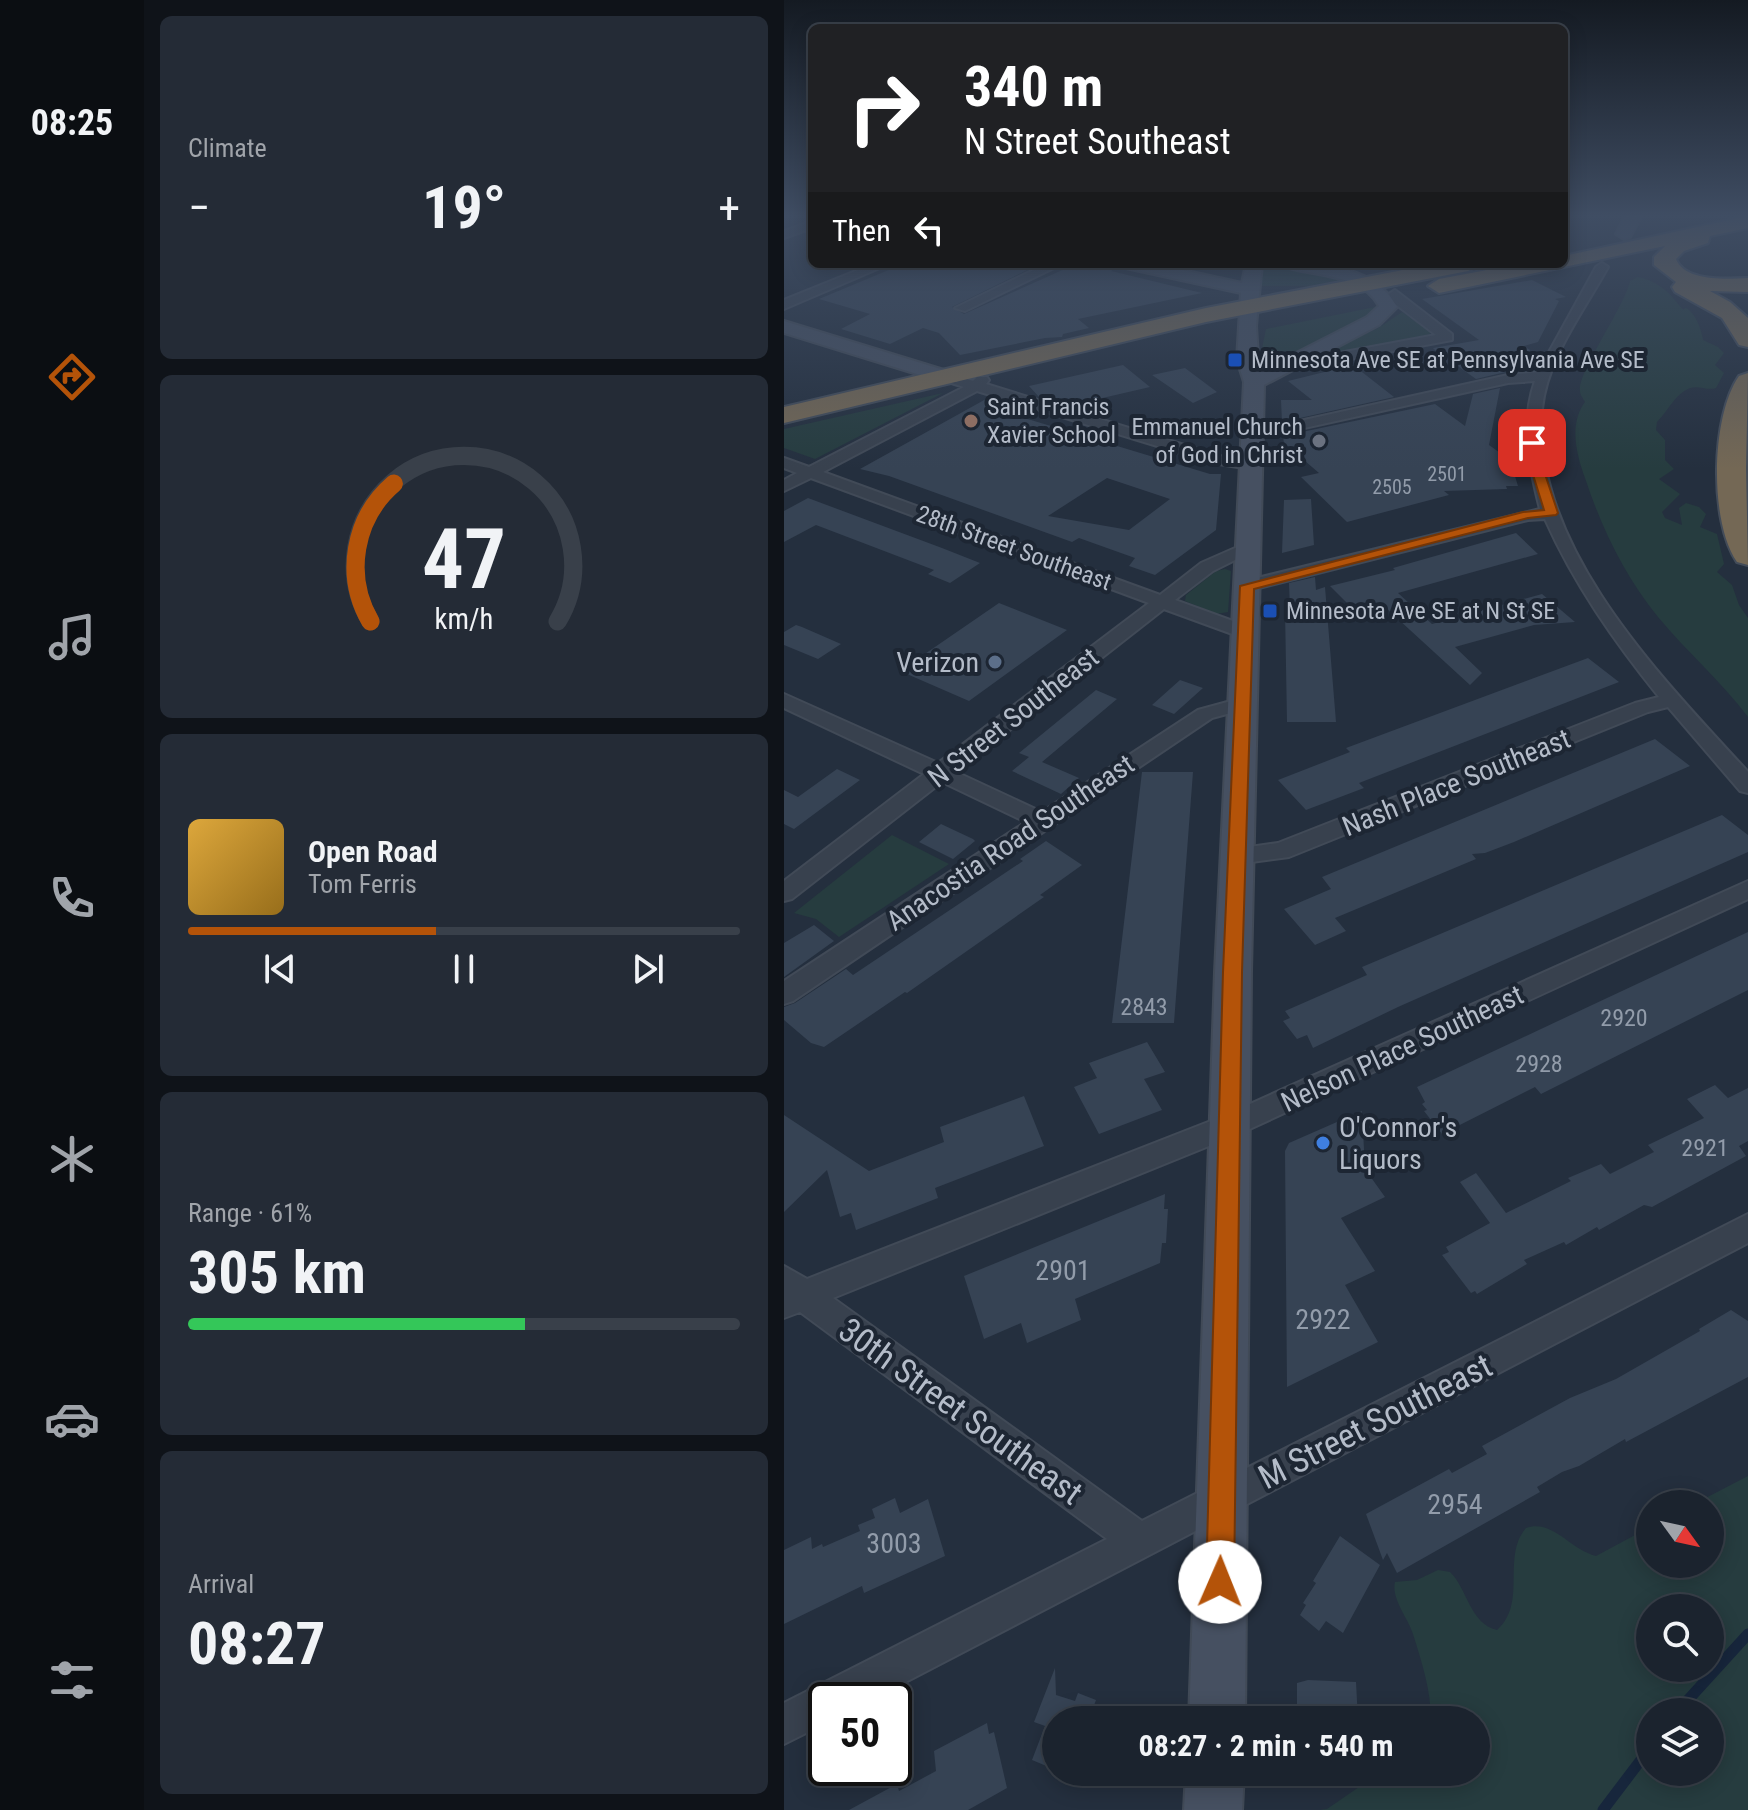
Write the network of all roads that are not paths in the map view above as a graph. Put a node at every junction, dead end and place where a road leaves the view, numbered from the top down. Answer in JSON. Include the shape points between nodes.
{"nodes":[{"id":1,"x":979,"y":299,"type":"edge"},
{"id":2,"x":1231,"y":299,"type":"edge"},
{"id":3,"x":1250,"y":299,"type":"edge"},
{"id":4,"x":1312,"y":299,"type":"edge"},
{"id":5,"x":1385,"y":299,"type":"edge"},
{"id":6,"x":1397,"y":299,"type":"edge"},
{"id":7,"x":1584,"y":299,"type":"edge"},
{"id":8,"x":1702,"y":299,"type":"edge"},
{"id":9,"x":1249,"y":306,"type":"junction"},
{"id":10,"x":961,"y":308,"type":"dead end"},
{"id":11,"x":784,"y":327,"type":"edge"},
{"id":12,"x":1748,"y":340,"type":"edge"},
{"id":13,"x":1748,"y":348,"type":"edge"},
{"id":14,"x":1275,"y":369,"type":"junction"},
{"id":15,"x":1543,"y":376,"type":"junction"},
{"id":16,"x":950,"y":378,"type":"junction"},
{"id":17,"x":980,"y":382,"type":"junction"},
{"id":18,"x":1254,"y":382,"type":"junction"},
{"id":19,"x":1747,"y":383,"type":"edge"},
{"id":20,"x":784,"y":415,"type":"edge"},
{"id":21,"x":1252,"y":432,"type":"junction"},
{"id":22,"x":784,"y":463,"type":"edge"},
{"id":23,"x":1250,"y":464,"type":"junction"},
{"id":24,"x":810,"y":473,"type":"junction"},
{"id":25,"x":784,"y":486,"type":"edge"},
{"id":26,"x":1552,"y":513,"type":"junction"},
{"id":27,"x":1248,"y":549,"type":"junction"},
{"id":28,"x":1748,"y":555,"type":"edge"},
{"id":29,"x":1247,"y":586,"type":"junction"},
{"id":30,"x":1161,"y":603,"type":"junction"},
{"id":31,"x":1245,"y":632,"type":"junction"},
{"id":32,"x":784,"y":700,"type":"edge"},
{"id":33,"x":1673,"y":700,"type":"junction"},
{"id":34,"x":1242,"y":704,"type":"junction"},
{"id":35,"x":939,"y":774,"type":"junction"},
{"id":36,"x":1748,"y":786,"type":"edge"},
{"id":37,"x":1041,"y":820,"type":"junction"},
{"id":38,"x":1237,"y":856,"type":"junction"},
{"id":39,"x":1748,"y":889,"type":"edge"},
{"id":40,"x":784,"y":893,"type":"edge"},
{"id":41,"x":784,"y":994,"type":"edge"},
{"id":42,"x":1231,"y":1125,"type":"junction"},
{"id":43,"x":1748,"y":1228,"type":"edge"},
{"id":44,"x":790,"y":1293,"type":"edge"},
{"id":45,"x":1221,"y":1500,"type":"junction"},
{"id":46,"x":1139,"y":1541,"type":"junction"},
{"id":47,"x":865,"y":1682,"type":"edge"},
{"id":48,"x":1217,"y":1706,"type":"edge"},
{"id":49,"x":808,"y":1711,"type":"edge"},
{"id":50,"x":784,"y":1724,"type":"edge"},
{"id":51,"x":1214,"y":1786,"type":"edge"},
{"id":52,"x":1213,"y":1810,"type":"edge"}],
"edges":[{"from":1,"to":10,"type":"street"},
{"from":2,"to":9,"type":"main road"},
{"from":3,"to":9,"type":"main road"},
{"from":4,"to":9,"type":"highway"},
{"from":5,"to":14,"type":"main road","via":[[1388,307],[1378,318]]},
{"from":6,"to":14,"type":"street","via":[[1447,337]]},
{"from":7,"to":15,"type":"street"},
{"from":8,"to":12,"type":"highway","via":[[1740,322]]},
{"from":9,"to":16,"type":"highway"},
{"from":9,"to":17,"type":"highway"},
{"from":9,"to":18,"type":"main road","via":[[1247,367]]},
{"from":11,"to":16,"type":"main road"},
{"from":13,"to":19,"type":"highway"},
{"from":14,"to":18,"type":"main road"},
{"from":15,"to":21,"type":"street"},
{"from":15,"to":26,"type":"street","via":[[1532,443]]},
{"from":16,"to":17,"type":"highway"},
{"from":16,"to":20,"type":"highway"},
{"from":17,"to":23,"type":"street","via":[[1218,460]]},
{"from":17,"to":24,"type":"street"},
{"from":18,"to":21,"type":"main road"},
{"from":19,"to":28,"type":"highway","via":[[1729,462]]},
{"from":21,"to":23,"type":"main road"},
{"from":22,"to":24,"type":"street","name":"28th Street Southeast"},
{"from":23,"to":27,"type":"main road"},
{"from":24,"to":25,"type":"street"},
{"from":24,"to":30,"type":"street","name":"28th Street Southeast"},
{"from":26,"to":29,"type":"street"},
{"from":26,"to":33,"type":"street","via":[[1599,604]]},
{"from":27,"to":29,"type":"main road"},
{"from":27,"to":30,"type":"street","name":"N Street Southeast","via":[[1214,562]]},
{"from":29,"to":31,"type":"main road"},
{"from":30,"to":31,"type":"street","name":"28th Street Southeast"},
{"from":30,"to":35,"type":"street","name":"N Street Southeast"},
{"from":31,"to":34,"type":"main road"},
{"from":32,"to":35,"type":"street"},
{"from":33,"to":36,"type":"street"},
{"from":33,"to":38,"type":"street","name":"Nash Place Southeast","via":[[1642,707],[1281,851]]},
{"from":34,"to":37,"type":"street","name":"Anacostia Road Southeast","via":[[1205,714]]},
{"from":34,"to":38,"type":"main road"},
{"from":35,"to":37,"type":"street"},
{"from":35,"to":40,"type":"street","name":"N Street Southeast"},
{"from":37,"to":41,"type":"street","name":"Anacostia Road Southeast"},
{"from":38,"to":42,"type":"main road"},
{"from":39,"to":42,"type":"street","name":"Nelson Place Southeast"},
{"from":42,"to":44,"type":"street","name":"Nelson Place Southeast"},
{"from":42,"to":45,"type":"main road"},
{"from":43,"to":45,"type":"street","name":"M Street Southeast"},
{"from":44,"to":46,"type":"street","name":"30th Street Southeast"},
{"from":45,"to":46,"type":"street","name":"M Street Southeast"},
{"from":45,"to":48,"type":"main road"},
{"from":46,"to":47,"type":"street","name":"M Street Southeast"},
{"from":49,"to":50,"type":"street","name":"M Street Southeast"},
{"from":51,"to":52,"type":"main road"}]}
